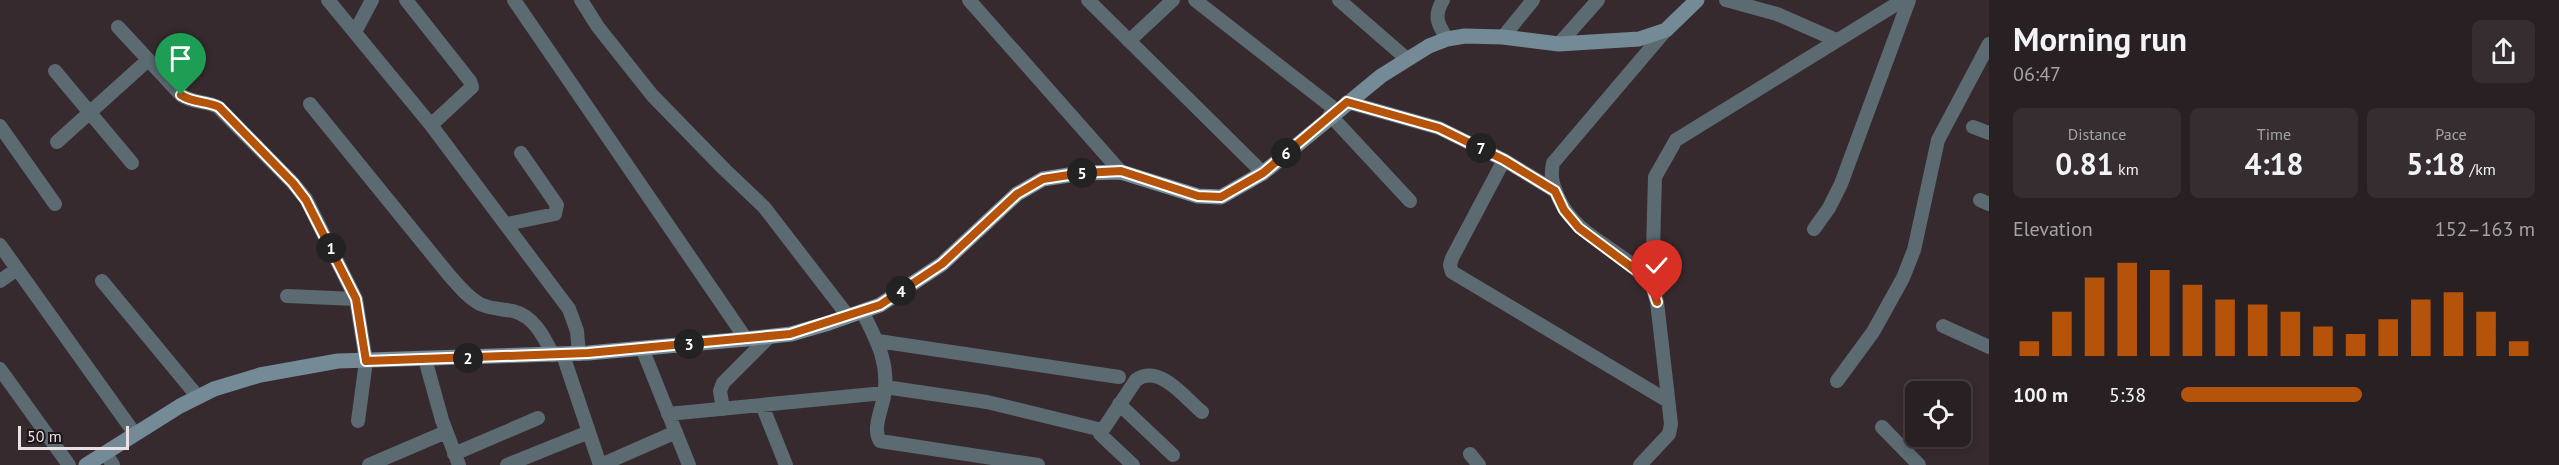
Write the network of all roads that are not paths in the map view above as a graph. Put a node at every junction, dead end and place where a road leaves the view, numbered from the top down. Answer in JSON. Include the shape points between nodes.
{"nodes":[{"id":1,"x":328,"y":0,"type":"edge"},
{"id":2,"x":372,"y":0,"type":"edge"},
{"id":3,"x":406,"y":0,"type":"edge"},
{"id":4,"x":514,"y":0,"type":"edge"},
{"id":5,"x":969,"y":0,"type":"edge"},
{"id":6,"x":1088,"y":0,"type":"edge"},
{"id":7,"x":1173,"y":0,"type":"edge"},
{"id":8,"x":1195,"y":0,"type":"edge"},
{"id":9,"x":1339,"y":0,"type":"edge"},
{"id":10,"x":1443,"y":0,"type":"edge"},
{"id":11,"x":1533,"y":0,"type":"edge"},
{"id":12,"x":1598,"y":0,"type":"edge"},
{"id":13,"x":1697,"y":0,"type":"edge"},
{"id":14,"x":1726,"y":0,"type":"edge"},
{"id":15,"x":1903,"y":0,"type":"edge"},
{"id":16,"x":1909,"y":0,"type":"edge"},
{"id":17,"x":587,"y":2,"type":"edge"},
{"id":18,"x":118,"y":27,"type":"dead end"},
{"id":19,"x":1666,"y":30,"type":"junction"},
{"id":20,"x":355,"y":32,"type":"junction"},
{"id":21,"x":1503,"y":37,"type":"junction"},
{"id":22,"x":1448,"y":39,"type":"junction"},
{"id":23,"x":1836,"y":39,"type":"junction"},
{"id":24,"x":1129,"y":41,"type":"junction"},
{"id":25,"x":1559,"y":44,"type":"junction"},
{"id":26,"x":1989,"y":44,"type":"edge"},
{"id":27,"x":1407,"y":59,"type":"junction"},
{"id":28,"x":148,"y":60,"type":"junction"},
{"id":29,"x":55,"y":71,"type":"dead end"},
{"id":30,"x":310,"y":104,"type":"dead end"},
{"id":31,"x":1338,"y":109,"type":"junction"},
{"id":32,"x":90,"y":113,"type":"junction"},
{"id":33,"x":431,"y":125,"type":"junction"},
{"id":34,"x":1973,"y":127,"type":"dead end"},
{"id":35,"x":2,"y":131,"type":"edge"},
{"id":36,"x":1989,"y":133,"type":"edge"},
{"id":37,"x":57,"y":142,"type":"dead end"},
{"id":38,"x":521,"y":153,"type":"dead end"},
{"id":39,"x":1504,"y":160,"type":"junction"},
{"id":40,"x":132,"y":163,"type":"dead end"},
{"id":41,"x":1121,"y":171,"type":"junction"},
{"id":42,"x":1263,"y":173,"type":"junction"},
{"id":43,"x":1555,"y":191,"type":"junction"},
{"id":44,"x":1410,"y":201,"type":"dead end"},
{"id":45,"x":55,"y":204,"type":"dead end"},
{"id":46,"x":507,"y":224,"type":"junction"},
{"id":47,"x":1814,"y":229,"type":"dead end"},
{"id":48,"x":0,"y":245,"type":"edge"},
{"id":49,"x":17,"y":269,"type":"junction"},
{"id":50,"x":0,"y":281,"type":"edge"},
{"id":51,"x":102,"y":281,"type":"dead end"},
{"id":52,"x":1652,"y":287,"type":"junction"},
{"id":53,"x":287,"y":296,"type":"dead end"},
{"id":54,"x":356,"y":299,"type":"junction"},
{"id":55,"x":855,"y":314,"type":"junction"},
{"id":56,"x":1943,"y":326,"type":"dead end"},
{"id":57,"x":770,"y":336,"type":"junction"},
{"id":58,"x":747,"y":339,"type":"junction"},
{"id":59,"x":878,"y":341,"type":"junction"},
{"id":60,"x":1989,"y":347,"type":"edge"},
{"id":61,"x":642,"y":348,"type":"junction"},
{"id":62,"x":579,"y":354,"type":"junction"},
{"id":63,"x":558,"y":355,"type":"junction"},
{"id":64,"x":424,"y":359,"type":"junction"},
{"id":65,"x":366,"y":361,"type":"junction"},
{"id":66,"x":0,"y":369,"type":"edge"},
{"id":67,"x":1119,"y":377,"type":"dead end"},
{"id":68,"x":1837,"y":381,"type":"dead end"},
{"id":69,"x":885,"y":390,"type":"junction"},
{"id":70,"x":198,"y":397,"type":"junction"},
{"id":71,"x":1668,"y":400,"type":"junction"},
{"id":72,"x":1119,"y":404,"type":"junction"},
{"id":73,"x":762,"y":405,"type":"junction"},
{"id":74,"x":723,"y":409,"type":"junction"},
{"id":75,"x":1202,"y":412,"type":"dead end"},
{"id":76,"x":668,"y":414,"type":"junction"},
{"id":77,"x":538,"y":418,"type":"dead end"},
{"id":78,"x":358,"y":421,"type":"dead end"},
{"id":79,"x":1882,"y":427,"type":"dead end"},
{"id":80,"x":1102,"y":430,"type":"junction"},
{"id":81,"x":446,"y":432,"type":"junction"},
{"id":82,"x":589,"y":432,"type":"junction"},
{"id":83,"x":676,"y":432,"type":"junction"},
{"id":84,"x":135,"y":434,"type":"junction"},
{"id":85,"x":1173,"y":455,"type":"dead end"},
{"id":86,"x":109,"y":459,"type":"edge"},
{"id":87,"x":456,"y":459,"type":"edge"},
{"id":88,"x":69,"y":465,"type":"edge"},
{"id":89,"x":86,"y":465,"type":"edge"},
{"id":90,"x":369,"y":465,"type":"edge"},
{"id":91,"x":507,"y":465,"type":"edge"},
{"id":92,"x":601,"y":465,"type":"edge"},
{"id":93,"x":688,"y":465,"type":"edge"},
{"id":94,"x":786,"y":465,"type":"edge"},
{"id":95,"x":1038,"y":465,"type":"edge"},
{"id":96,"x":1132,"y":465,"type":"edge"},
{"id":97,"x":1640,"y":465,"type":"edge"},
{"id":98,"x":1919,"y":465,"type":"edge"}],
"edges":[{"from":1,"to":20,"type":"street"},
{"from":2,"to":20,"type":"street"},
{"from":3,"to":33,"type":"street","via":[[472,87]]},
{"from":4,"to":58,"type":"street"},
{"from":5,"to":41,"type":"street"},
{"from":6,"to":24,"type":"street"},
{"from":7,"to":24,"type":"street"},
{"from":8,"to":31,"type":"street"},
{"from":9,"to":27,"type":"street"},
{"from":10,"to":22,"type":"street","via":[[1436,12],[1437,21]]},
{"from":11,"to":21,"type":"street"},
{"from":12,"to":25,"type":"street"},
{"from":13,"to":19,"type":"main road"},
{"from":14,"to":23,"type":"street","via":[[1777,14]]},
{"from":15,"to":23,"type":"street"},
{"from":16,"to":47,"type":"street","via":[[1841,184]]},
{"from":17,"to":55,"type":"street","via":[[598,27],[652,95],[764,207]]},
{"from":18,"to":28,"type":"street"},
{"from":19,"to":25,"type":"main road","via":[[1639,39]]},
{"from":19,"to":43,"type":"street","via":[[1553,163],[1550,176]]},
{"from":20,"to":33,"type":"street"},
{"from":21,"to":22,"type":"main road"},
{"from":21,"to":25,"type":"main road"},
{"from":22,"to":27,"type":"main road"},
{"from":23,"to":52,"type":"street","via":[[1676,140],[1655,177]]},
{"from":24,"to":42,"type":"street"},
{"from":26,"to":68,"type":"street","via":[[1938,140],[1914,250],[1904,278],[1873,332]]},
{"from":27,"to":31,"type":"main road"},
{"from":28,"to":32,"type":"street"},
{"from":28,"to":54,"type":"street","via":[[187,99],[219,107],[293,183],[318,221]]},
{"from":29,"to":32,"type":"street"},
{"from":30,"to":63,"type":"street","via":[[449,275],[478,303],[525,316]]},
{"from":31,"to":39,"type":"street","via":[[1439,128]]},
{"from":31,"to":42,"type":"main road"},
{"from":31,"to":44,"type":"street"},
{"from":32,"to":37,"type":"street"},
{"from":32,"to":40,"type":"street"},
{"from":33,"to":46,"type":"street"},
{"from":34,"to":36,"type":"street"},
{"from":35,"to":45,"type":"street"},
{"from":38,"to":46,"type":"street","via":[[558,210],[555,214]]},
{"from":39,"to":43,"type":"street"},
{"from":39,"to":71,"type":"street","via":[[1452,258],[1452,272]]},
{"from":41,"to":42,"type":"main road","via":[[1212,197],[1230,194]]},
{"from":41,"to":55,"type":"main road","via":[[1043,179],[1017,194],[942,264],[880,305]]},
{"from":43,"to":52,"type":"street","via":[[1579,228]]},
{"from":46,"to":62,"type":"street","via":[[569,309],[577,331]]},
{"from":48,"to":49,"type":"street"},
{"from":49,"to":50,"type":"street"},
{"from":49,"to":84,"type":"street"},
{"from":51,"to":70,"type":"street"},
{"from":52,"to":71,"type":"street"},
{"from":53,"to":54,"type":"street"},
{"from":54,"to":65,"type":"street"},
{"from":55,"to":57,"type":"main road","via":[[790,334]]},
{"from":55,"to":59,"type":"street"},
{"from":56,"to":60,"type":"street"},
{"from":57,"to":58,"type":"main road"},
{"from":57,"to":74,"type":"street","via":[[723,383]]},
{"from":58,"to":61,"type":"main road"},
{"from":59,"to":67,"type":"street"},
{"from":59,"to":69,"type":"street"},
{"from":61,"to":62,"type":"main road"},
{"from":61,"to":76,"type":"street"},
{"from":62,"to":63,"type":"main road"},
{"from":63,"to":64,"type":"main road"},
{"from":63,"to":82,"type":"street"},
{"from":64,"to":65,"type":"main road"},
{"from":64,"to":81,"type":"street"},
{"from":65,"to":70,"type":"main road","via":[[260,375]]},
{"from":65,"to":78,"type":"street"},
{"from":66,"to":88,"type":"street"},
{"from":69,"to":73,"type":"street"},
{"from":69,"to":80,"type":"street","via":[[987,402]]},
{"from":69,"to":95,"type":"street","via":[[876,436],[885,443]]},
{"from":70,"to":84,"type":"main road"},
{"from":71,"to":97,"type":"street","via":[[1669,434]]},
{"from":72,"to":75,"type":"street","via":[[1136,380],[1152,374]]},
{"from":72,"to":80,"type":"street"},
{"from":72,"to":85,"type":"street"},
{"from":73,"to":74,"type":"street"},
{"from":73,"to":94,"type":"street"},
{"from":74,"to":76,"type":"street"},
{"from":76,"to":83,"type":"street"},
{"from":77,"to":87,"type":"street"},
{"from":79,"to":98,"type":"street"},
{"from":80,"to":96,"type":"street","via":[[1100,434]]},
{"from":81,"to":87,"type":"street"},
{"from":81,"to":90,"type":"street"},
{"from":82,"to":91,"type":"street"},
{"from":82,"to":92,"type":"street"},
{"from":83,"to":92,"type":"street"},
{"from":83,"to":93,"type":"street"},
{"from":84,"to":86,"type":"main road"},
{"from":86,"to":89,"type":"main road"}]}
